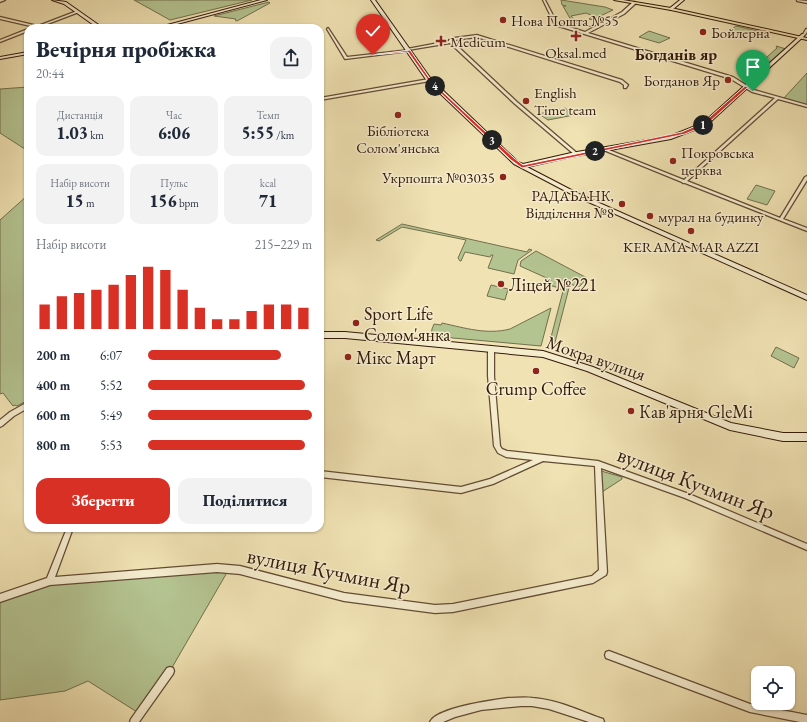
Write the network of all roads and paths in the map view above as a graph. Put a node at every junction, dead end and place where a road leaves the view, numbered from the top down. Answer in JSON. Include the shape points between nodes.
{"nodes":[{"id":1,"x":4,"y":0,"type":"edge"},
{"id":2,"x":54,"y":0,"type":"edge"},
{"id":3,"x":265,"y":0,"type":"edge"},
{"id":4,"x":374,"y":0,"type":"edge"},
{"id":5,"x":544,"y":0,"type":"edge"},
{"id":6,"x":616,"y":0,"type":"edge"},
{"id":7,"x":682,"y":0,"type":"edge"},
{"id":8,"x":798,"y":0,"type":"edge"},
{"id":9,"x":0,"y":1,"type":"edge"},
{"id":10,"x":632,"y":1,"type":"edge"},
{"id":11,"x":807,"y":2,"type":"edge"},
{"id":12,"x":672,"y":8,"type":"junction"},
{"id":13,"x":78,"y":12,"type":"junction"},
{"id":14,"x":0,"y":18,"type":"edge"},
{"id":15,"x":24,"y":24,"type":"edge"},
{"id":16,"x":44,"y":24,"type":"edge"},
{"id":17,"x":95,"y":24,"type":"edge"},
{"id":18,"x":173,"y":24,"type":"edge"},
{"id":19,"x":328,"y":29,"type":"dead end"},
{"id":20,"x":807,"y":30,"type":"edge"},
{"id":21,"x":24,"y":32,"type":"edge"},
{"id":22,"x":586,"y":33,"type":"junction"},
{"id":23,"x":805,"y":37,"type":"edge"},
{"id":24,"x":0,"y":41,"type":"edge"},
{"id":25,"x":451,"y":42,"type":"junction"},
{"id":26,"x":408,"y":50,"type":"junction"},
{"id":27,"x":24,"y":54,"type":"edge"},
{"id":28,"x":0,"y":58,"type":"edge"},
{"id":29,"x":429,"y":80,"type":"junction"},
{"id":30,"x":746,"y":86,"type":"junction"},
{"id":31,"x":625,"y":87,"type":"dead end"},
{"id":32,"x":324,"y":98,"type":"edge"},
{"id":33,"x":777,"y":98,"type":"junction"},
{"id":34,"x":807,"y":106,"type":"edge"},
{"id":35,"x":603,"y":149,"type":"junction"},
{"id":36,"x":576,"y":154,"type":"junction"},
{"id":37,"x":522,"y":166,"type":"junction"},
{"id":38,"x":807,"y":177,"type":"edge"},
{"id":39,"x":684,"y":182,"type":"junction"},
{"id":40,"x":781,"y":219,"type":"junction"},
{"id":41,"x":807,"y":230,"type":"edge"},
{"id":42,"x":807,"y":298,"type":"edge"},
{"id":43,"x":324,"y":335,"type":"edge"},
{"id":44,"x":491,"y":348,"type":"junction"},
{"id":45,"x":24,"y":407,"type":"edge"},
{"id":46,"x":0,"y":424,"type":"edge"},
{"id":47,"x":807,"y":437,"type":"edge"},
{"id":48,"x":541,"y":458,"type":"junction"},
{"id":49,"x":598,"y":464,"type":"junction"},
{"id":50,"x":324,"y":474,"type":"edge"},
{"id":51,"x":68,"y":532,"type":"edge"},
{"id":52,"x":807,"y":547,"type":"edge"},
{"id":53,"x":50,"y":581,"type":"junction"},
{"id":54,"x":0,"y":598,"type":"edge"},
{"id":55,"x":609,"y":656,"type":"dead end"},
{"id":56,"x":170,"y":671,"type":"dead end"},
{"id":57,"x":807,"y":719,"type":"edge"},
{"id":58,"x":134,"y":722,"type":"edge"},
{"id":59,"x":434,"y":722,"type":"edge"},
{"id":60,"x":600,"y":722,"type":"edge"}],
"edges":[{"from":1,"to":9,"type":"street"},
{"from":2,"to":13,"type":"street","via":[[65,3]]},
{"from":3,"to":18,"type":"street"},
{"from":4,"to":26,"type":"street"},
{"from":5,"to":22,"type":"street","via":[[556,24]]},
{"from":6,"to":10,"type":"main road"},
{"from":7,"to":12,"type":"street"},
{"from":8,"to":11,"type":"street"},
{"from":10,"to":12,"type":"main road"},
{"from":10,"to":22,"type":"street","via":[[623,13]]},
{"from":12,"to":23,"type":"main road"},
{"from":13,"to":16,"type":"street"},
{"from":13,"to":17,"type":"street"},
{"from":14,"to":15,"type":"street"},
{"from":19,"to":26,"type":"street","via":[[346,58]]},
{"from":20,"to":23,"type":"street"},
{"from":21,"to":24,"type":"street"},
{"from":22,"to":30,"type":"street","via":[[732,78]]},
{"from":23,"to":30,"type":"street"},
{"from":25,"to":26,"type":"street"},
{"from":25,"to":31,"type":"street","via":[[454,39],[477,36],[621,82],[626,85]]},
{"from":25,"to":36,"type":"street","via":[[516,103]]},
{"from":26,"to":29,"type":"street"},
{"from":27,"to":28,"type":"street"},
{"from":29,"to":32,"type":"street"},
{"from":29,"to":37,"type":"street"},
{"from":30,"to":33,"type":"street","via":[[753,91]]},
{"from":30,"to":35,"type":"street","via":[[705,124],[696,128],[671,137]]},
{"from":33,"to":34,"type":"street"},
{"from":33,"to":39,"type":"street"},
{"from":35,"to":36,"type":"street"},
{"from":35,"to":39,"type":"street"},
{"from":36,"to":37,"type":"street"},
{"from":37,"to":42,"type":"street","via":[[578,195]]},
{"from":38,"to":40,"type":"street"},
{"from":39,"to":40,"type":"street"},
{"from":40,"to":41,"type":"street"},
{"from":43,"to":44,"type":"street","name":"Мокра вулиця"},
{"from":44,"to":47,"type":"street","name":"Мокра вулиця","via":[[543,354],[570,362],[730,426],[783,437]]},
{"from":44,"to":48,"type":"street","via":[[497,446],[506,454]]},
{"from":45,"to":46,"type":"street"},
{"from":48,"to":49,"type":"street"},
{"from":48,"to":50,"type":"street","via":[[491,482],[461,490]]},
{"from":49,"to":52,"type":"street","name":"вулиця Кучмин Яр","via":[[687,496]]},
{"from":49,"to":53,"type":"street","name":"вулиця Кучмин Яр","via":[[603,572],[586,581],[453,608],[435,609],[344,597],[240,570],[217,568]]},
{"from":51,"to":53,"type":"street"},
{"from":53,"to":54,"type":"street","name":"вулиця Кучмин Яр"},
{"from":55,"to":57,"type":"street","via":[[750,708]]},
{"from":56,"to":58,"type":"street"},
{"from":59,"to":60,"type":"street","via":[[441,717],[470,709],[533,702],[566,709]]}]}
